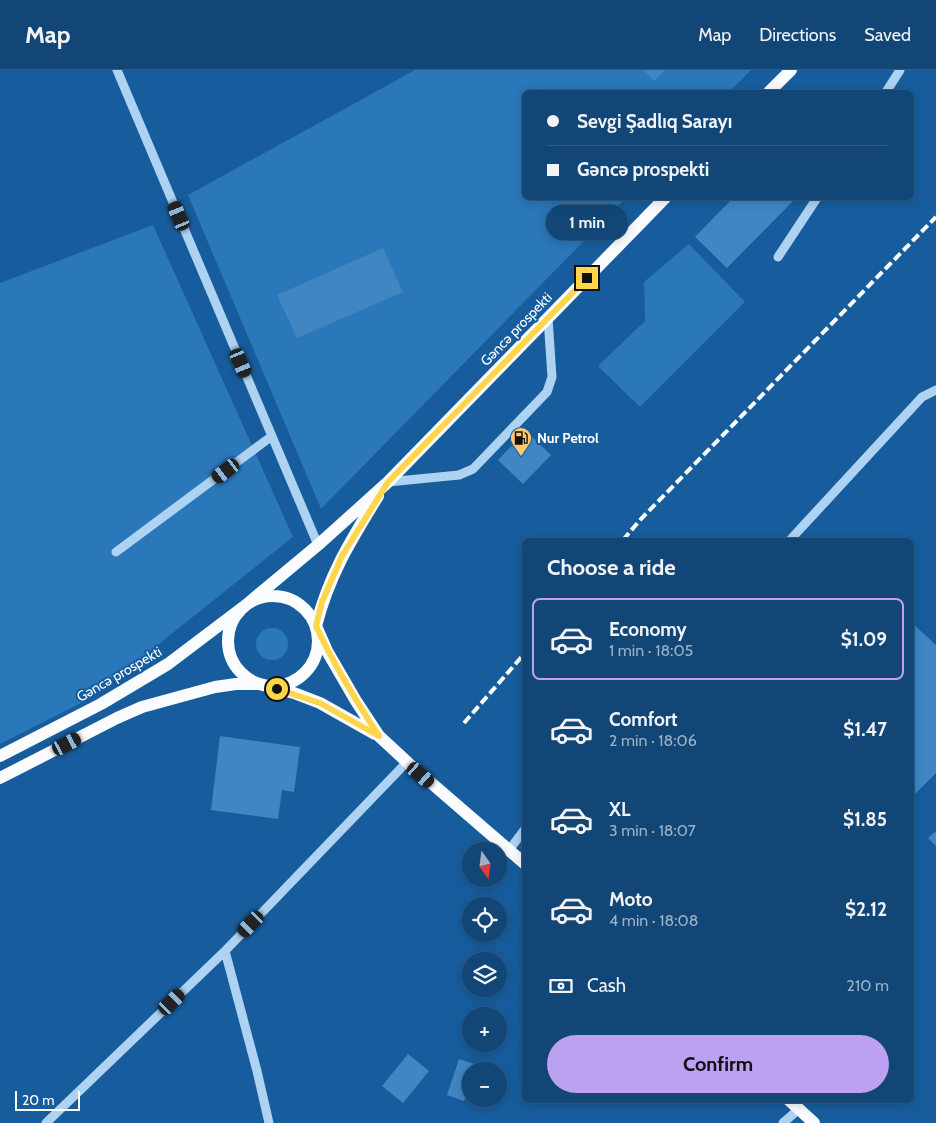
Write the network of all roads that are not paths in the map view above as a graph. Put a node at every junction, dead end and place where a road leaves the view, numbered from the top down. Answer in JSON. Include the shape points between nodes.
{"nodes":[{"id":1,"x":117,"y":70,"type":"edge"},
{"id":2,"x":791,"y":70,"type":"edge"},
{"id":3,"x":900,"y":70,"type":"edge"},
{"id":4,"x":771,"y":90,"type":"edge"},
{"id":5,"x":887,"y":90,"type":"edge"},
{"id":6,"x":663,"y":200,"type":"edge"},
{"id":7,"x":816,"y":200,"type":"edge"},
{"id":8,"x":778,"y":257,"type":"dead end"},
{"id":9,"x":548,"y":318,"type":"junction"},
{"id":10,"x":936,"y":390,"type":"edge"},
{"id":11,"x":272,"y":436,"type":"junction"},
{"id":12,"x":388,"y":482,"type":"junction"},
{"id":13,"x":792,"y":538,"type":"edge"},
{"id":14,"x":318,"y":545,"type":"junction"},
{"id":15,"x":116,"y":552,"type":"dead end"},
{"id":16,"x":246,"y":605,"type":"junction"},
{"id":17,"x":316,"y":626,"type":"junction"},
{"id":18,"x":260,"y":684,"type":"junction"},
{"id":19,"x":379,"y":736,"type":"junction"},
{"id":20,"x":0,"y":756,"type":"edge"},
{"id":21,"x":407,"y":762,"type":"junction"},
{"id":22,"x":0,"y":778,"type":"edge"},
{"id":23,"x":522,"y":833,"type":"edge"},
{"id":24,"x":509,"y":850,"type":"junction"},
{"id":25,"x":522,"y":861,"type":"edge"},
{"id":26,"x":225,"y":950,"type":"junction"},
{"id":27,"x":794,"y":1104,"type":"edge"},
{"id":28,"x":46,"y":1123,"type":"edge"},
{"id":29,"x":269,"y":1123,"type":"edge"},
{"id":30,"x":783,"y":1123,"type":"edge"},
{"id":31,"x":814,"y":1123,"type":"edge"}],
"edges":[{"from":1,"to":11,"type":"street"},
{"from":2,"to":4,"type":"main road"},
{"from":3,"to":5,"type":"street"},
{"from":6,"to":9,"type":"main road","name":"Gəncə prospekti"},
{"from":7,"to":8,"type":"street"},
{"from":9,"to":12,"type":"main road","name":"Gəncə prospekti"},
{"from":9,"to":12,"type":"street","via":[[552,377],[547,392],[473,469],[459,475]]},
{"from":10,"to":13,"type":"street","via":[[922,397]]},
{"from":11,"to":14,"type":"street"},
{"from":11,"to":15,"type":"street"},
{"from":12,"to":14,"type":"main road"},
{"from":12,"to":17,"type":"main road","via":[[342,556],[322,602]]},
{"from":14,"to":16,"type":"main road"},
{"from":16,"to":17,"type":"main road","via":[[258,598],[286,598],[299,604]]},
{"from":16,"to":18,"type":"main road","via":[[230,628],[230,656],[237,668]]},
{"from":16,"to":20,"type":"main road","name":"Gəncə prospekti","via":[[160,669],[101,704]]},
{"from":17,"to":18,"type":"main road","via":[[317,654],[301,677],[288,684]]},
{"from":17,"to":19,"type":"main road","via":[[352,694]]},
{"from":18,"to":19,"type":"main road","via":[[320,703]]},
{"from":18,"to":22,"type":"main road","via":[[215,687],[142,708]]},
{"from":19,"to":21,"type":"main road"},
{"from":21,"to":24,"type":"main road"},
{"from":21,"to":26,"type":"street"},
{"from":23,"to":24,"type":"street"},
{"from":24,"to":25,"type":"main road"},
{"from":26,"to":28,"type":"street"},
{"from":26,"to":29,"type":"street"},
{"from":27,"to":30,"type":"street"},
{"from":27,"to":31,"type":"main road"}]}
